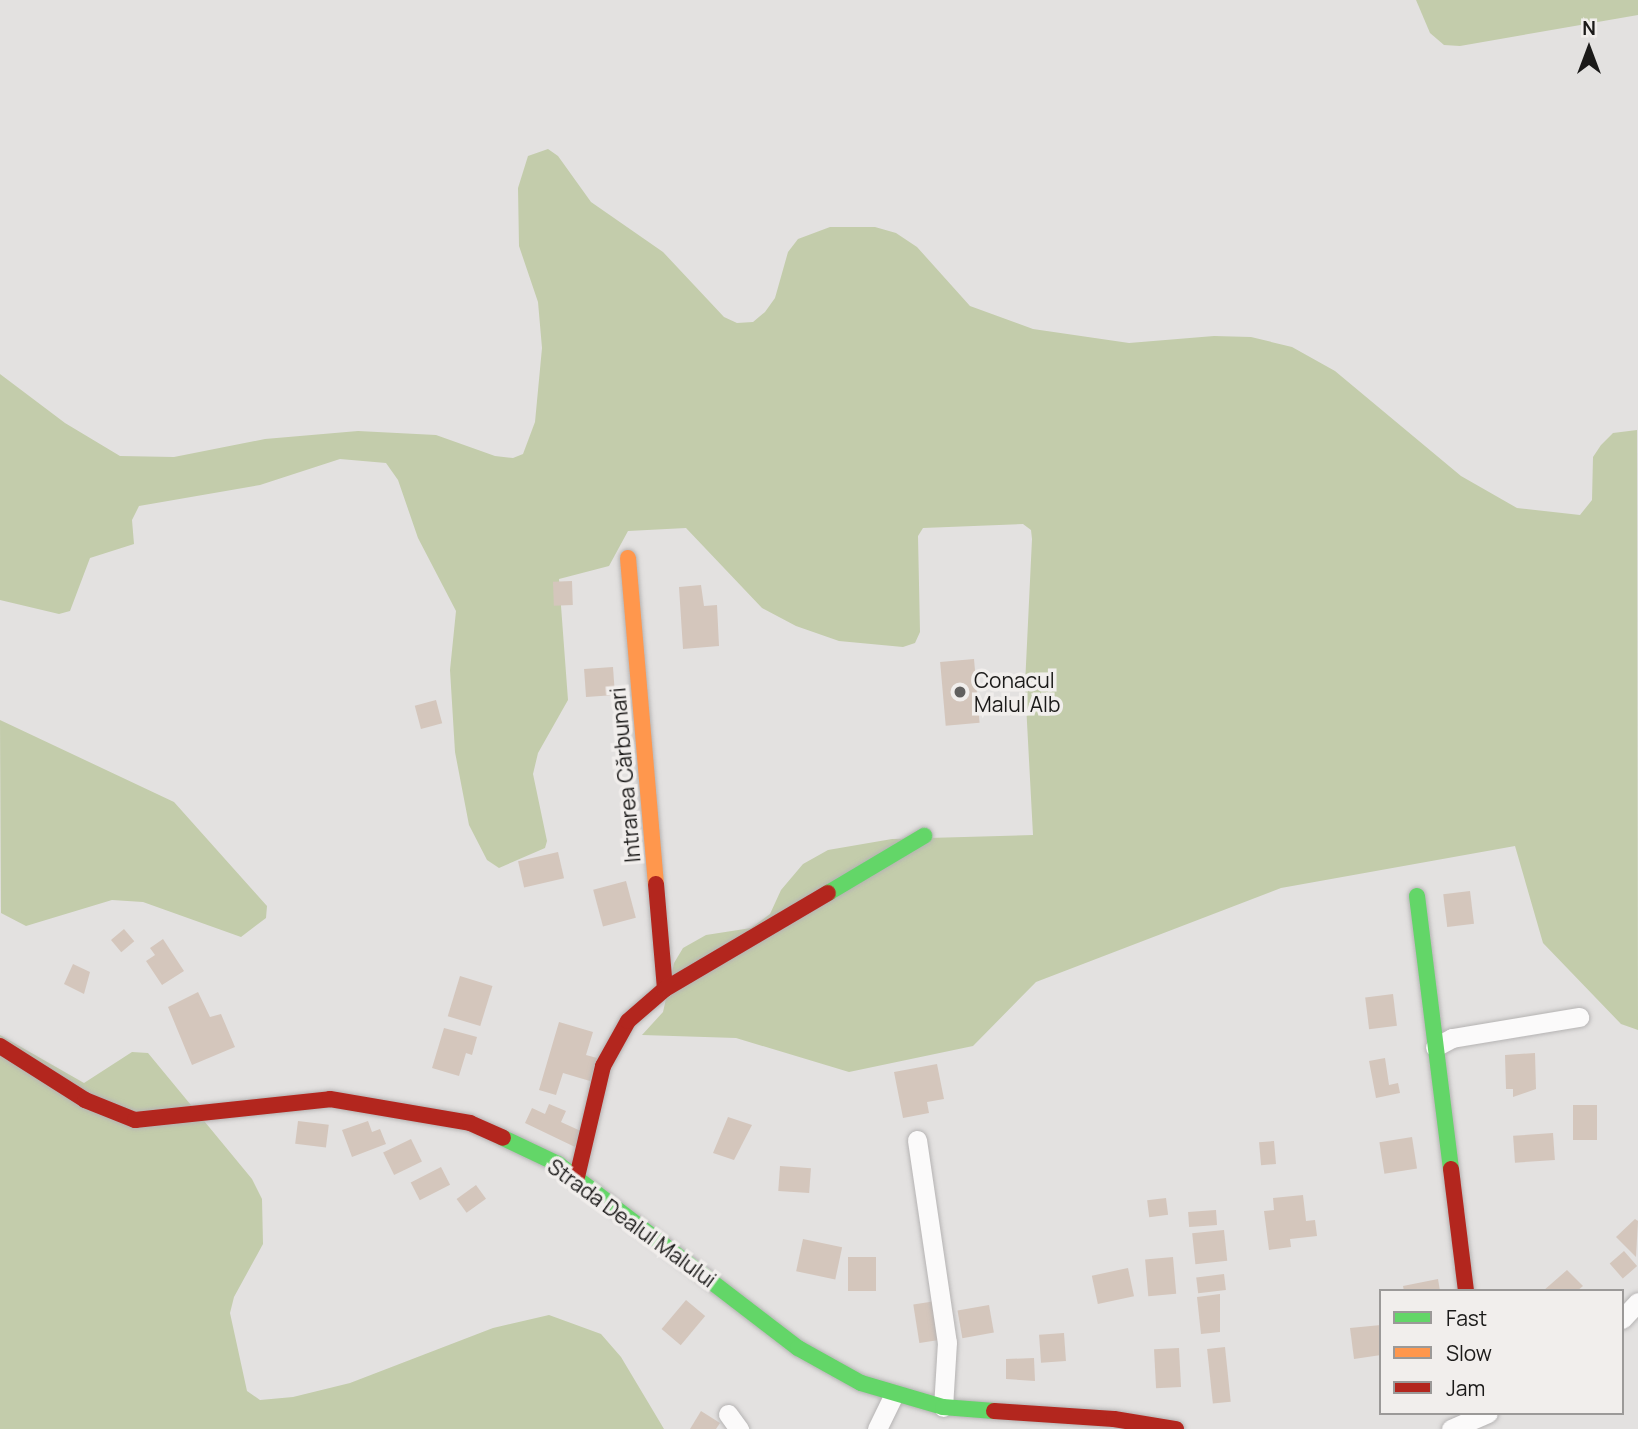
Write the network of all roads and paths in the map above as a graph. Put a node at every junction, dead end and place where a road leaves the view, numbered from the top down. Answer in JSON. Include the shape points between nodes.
{"nodes":[{"id":1,"x":628,"y":558,"type":"dead end"},
{"id":2,"x":924,"y":836,"type":"dead end"},
{"id":3,"x":1417,"y":896,"type":"dead end"},
{"id":4,"x":665,"y":989,"type":"junction"},
{"id":5,"x":1579,"y":1017,"type":"dead end"},
{"id":6,"x":0,"y":1046,"type":"edge"},
{"id":7,"x":1435,"y":1047,"type":"junction"},
{"id":8,"x":916,"y":1140,"type":"dead end"},
{"id":9,"x":577,"y":1177,"type":"junction"},
{"id":10,"x":1466,"y":1289,"type":"edge"},
{"id":11,"x":1638,"y":1301,"type":"edge"},
{"id":12,"x":1624,"y":1317,"type":"edge"},
{"id":13,"x":893,"y":1396,"type":"junction"},
{"id":14,"x":943,"y":1407,"type":"junction"},
{"id":15,"x":1482,"y":1415,"type":"edge"},
{"id":16,"x":1073,"y":1422,"type":"edge"},
{"id":17,"x":877,"y":1429,"type":"edge"},
{"id":18,"x":1176,"y":1429,"type":"edge"},
{"id":19,"x":1451,"y":1429,"type":"edge"}],
"edges":[{"from":1,"to":4,"type":"street","name":"Intrarea Cărbunari"},
{"from":2,"to":4,"type":"street"},
{"from":3,"to":7,"type":"street"},
{"from":4,"to":9,"type":"street","via":[[628,1021],[612,1043],[596,1090]]},
{"from":5,"to":7,"type":"street","via":[[1452,1038]]},
{"from":6,"to":9,"type":"street","name":"Strada Dealul Malului","via":[[85,1100],[135,1120],[266,1102],[330,1099],[385,1105],[470,1123]]},
{"from":7,"to":10,"type":"street"},
{"from":8,"to":14,"type":"street","via":[[947,1342]]},
{"from":9,"to":13,"type":"street","name":"Strada Dealul Malului","via":[[798,1348],[838,1373]]},
{"from":11,"to":12,"type":"street"},
{"from":13,"to":14,"type":"street","name":"Strada Dealul Malului"},
{"from":13,"to":17,"type":"street"},
{"from":14,"to":16,"type":"street","name":"Strada Dealul Malului"},
{"from":15,"to":19,"type":"street"},
{"from":16,"to":18,"type":"street","name":"Strada Dealul Malului"}]}
